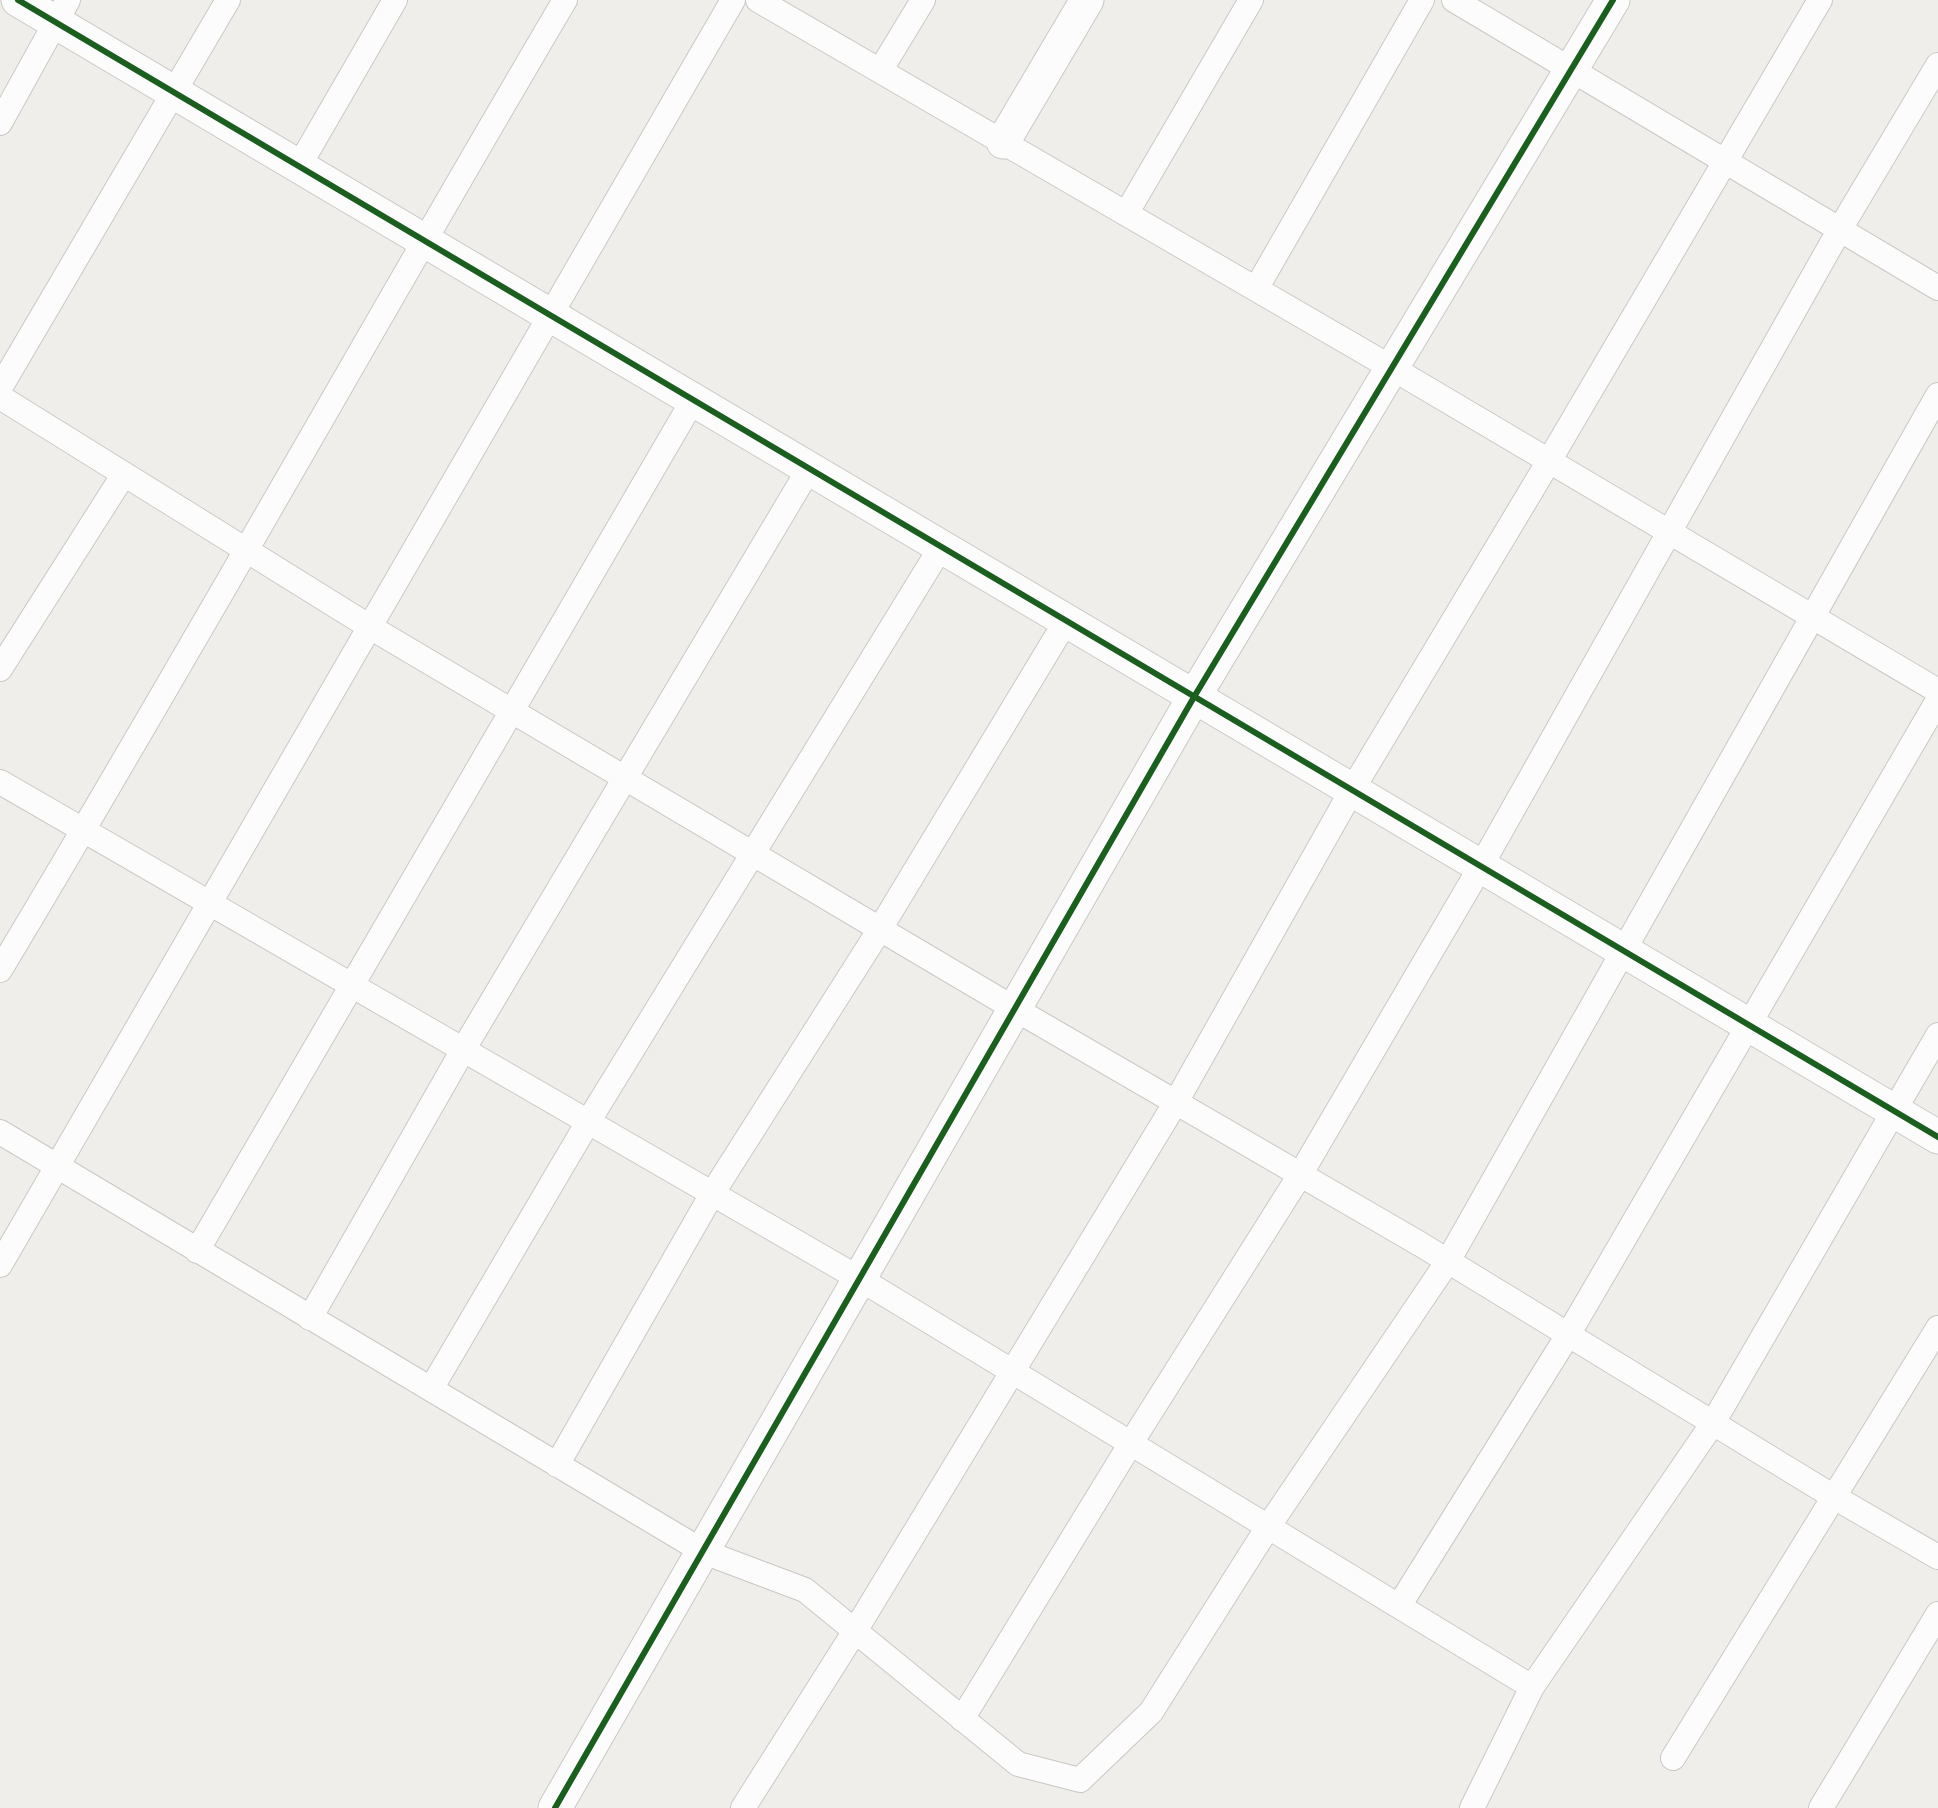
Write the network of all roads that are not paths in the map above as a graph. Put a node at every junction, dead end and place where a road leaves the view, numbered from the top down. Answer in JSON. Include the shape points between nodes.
{"nodes":[{"id":1,"x":18,"y":0,"type":"edge"},
{"id":2,"x":228,"y":0,"type":"edge"},
{"id":3,"x":395,"y":0,"type":"edge"},
{"id":4,"x":565,"y":0,"type":"edge"},
{"id":5,"x":733,"y":0,"type":"edge"},
{"id":6,"x":758,"y":0,"type":"edge"},
{"id":7,"x":923,"y":0,"type":"edge"},
{"id":8,"x":1087,"y":0,"type":"edge"},
{"id":9,"x":1251,"y":0,"type":"edge"},
{"id":10,"x":1422,"y":0,"type":"edge"},
{"id":11,"x":1454,"y":0,"type":"edge"},
{"id":12,"x":1613,"y":0,"type":"edge"},
{"id":13,"x":1820,"y":0,"type":"edge"},
{"id":14,"x":61,"y":11,"type":"edge"},
{"id":15,"x":1938,"y":65,"type":"edge"},
{"id":16,"x":1572,"y":69,"type":"junction"},
{"id":17,"x":880,"y":71,"type":"junction"},
{"id":18,"x":173,"y":92,"type":"junction"},
{"id":19,"x":0,"y":123,"type":"edge"},
{"id":20,"x":1003,"y":142,"type":"junction"},
{"id":21,"x":1725,"y":161,"type":"junction"},
{"id":22,"x":298,"y":166,"type":"junction"},
{"id":23,"x":1126,"y":214,"type":"junction"},
{"id":24,"x":1840,"y":229,"type":"junction"},
{"id":25,"x":423,"y":240,"type":"junction"},
{"id":26,"x":1938,"y":288,"type":"edge"},
{"id":27,"x":1256,"y":289,"type":"junction"},
{"id":28,"x":551,"y":316,"type":"junction"},
{"id":29,"x":1392,"y":368,"type":"junction"},
{"id":30,"x":0,"y":388,"type":"edge"},
{"id":31,"x":1938,"y":395,"type":"edge"},
{"id":32,"x":0,"y":398,"type":"edge"},
{"id":33,"x":693,"y":400,"type":"junction"},
{"id":34,"x":1549,"y":461,"type":"junction"},
{"id":35,"x":809,"y":469,"type":"junction"},
{"id":36,"x":124,"y":474,"type":"junction"},
{"id":37,"x":1668,"y":532,"type":"junction"},
{"id":38,"x":941,"y":547,"type":"junction"},
{"id":39,"x":245,"y":549,"type":"junction"},
{"id":40,"x":1812,"y":617,"type":"junction"},
{"id":41,"x":1066,"y":621,"type":"junction"},
{"id":42,"x":370,"y":627,"type":"junction"},
{"id":43,"x":0,"y":669,"type":"edge"},
{"id":44,"x":1938,"y":691,"type":"edge"},
{"id":45,"x":1194,"y":697,"type":"junction"},
{"id":46,"x":1938,"y":699,"type":"edge"},
{"id":47,"x":510,"y":710,"type":"junction"},
{"id":48,"x":624,"y":778,"type":"junction"},
{"id":49,"x":0,"y":782,"type":"edge"},
{"id":50,"x":1352,"y":790,"type":"junction"},
{"id":51,"x":83,"y":831,"type":"junction"},
{"id":52,"x":753,"y":854,"type":"junction"},
{"id":53,"x":1481,"y":866,"type":"junction"},
{"id":54,"x":209,"y":904,"type":"junction"},
{"id":55,"x":880,"y":930,"type":"junction"},
{"id":56,"x":1625,"y":952,"type":"junction"},
{"id":57,"x":0,"y":970,"type":"edge"},
{"id":58,"x":352,"y":987,"type":"junction"},
{"id":59,"x":1015,"y":1010,"type":"junction"},
{"id":60,"x":1748,"y":1025,"type":"junction"},
{"id":61,"x":1938,"y":1035,"type":"edge"},
{"id":62,"x":463,"y":1050,"type":"junction"},
{"id":63,"x":1176,"y":1102,"type":"junction"},
{"id":64,"x":1894,"y":1111,"type":"junction"},
{"id":65,"x":588,"y":1122,"type":"junction"},
{"id":66,"x":0,"y":1132,"type":"edge"},
{"id":67,"x":1938,"y":1137,"type":"edge"},
{"id":68,"x":56,"y":1167,"type":"junction"},
{"id":69,"x":1300,"y":1175,"type":"junction"},
{"id":70,"x":712,"y":1194,"type":"junction"},
{"id":71,"x":197,"y":1251,"type":"junction"},
{"id":72,"x":1448,"y":1261,"type":"junction"},
{"id":73,"x":0,"y":1265,"type":"edge"},
{"id":74,"x":860,"y":1279,"type":"junction"},
{"id":75,"x":310,"y":1318,"type":"junction"},
{"id":76,"x":1938,"y":1328,"type":"edge"},
{"id":77,"x":1568,"y":1335,"type":"junction"},
{"id":78,"x":1014,"y":1372,"type":"junction"},
{"id":79,"x":430,"y":1389,"type":"junction"},
{"id":80,"x":1713,"y":1423,"type":"junction"},
{"id":81,"x":1131,"y":1443,"type":"junction"},
{"id":82,"x":557,"y":1465,"type":"junction"},
{"id":83,"x":1834,"y":1497,"type":"junction"},
{"id":84,"x":1268,"y":1527,"type":"junction"},
{"id":85,"x":704,"y":1552,"type":"junction"},
{"id":86,"x":1938,"y":1557,"type":"edge"},
{"id":87,"x":1399,"y":1606,"type":"junction"},
{"id":88,"x":1938,"y":1614,"type":"edge"},
{"id":89,"x":855,"y":1631,"type":"junction"},
{"id":90,"x":1532,"y":1687,"type":"junction"},
{"id":91,"x":962,"y":1719,"type":"junction"},
{"id":92,"x":1673,"y":1758,"type":"dead end"},
{"id":93,"x":555,"y":1808,"type":"edge"},
{"id":94,"x":743,"y":1808,"type":"edge"},
{"id":95,"x":1472,"y":1808,"type":"edge"},
{"id":96,"x":1821,"y":1808,"type":"edge"}],
"edges":[{"from":1,"to":14,"type":"street"},
{"from":2,"to":18,"type":"lane"},
{"from":3,"to":22,"type":"lane"},
{"from":4,"to":25,"type":"lane"},
{"from":5,"to":28,"type":"lane"},
{"from":6,"to":17,"type":"lane"},
{"from":7,"to":17,"type":"lane"},
{"from":8,"to":20,"type":"street"},
{"from":9,"to":23,"type":"lane"},
{"from":10,"to":27,"type":"lane"},
{"from":11,"to":16,"type":"lane"},
{"from":12,"to":16,"type":"street"},
{"from":13,"to":21,"type":"lane"},
{"from":14,"to":18,"type":"street"},
{"from":14,"to":19,"type":"lane"},
{"from":15,"to":24,"type":"lane"},
{"from":16,"to":21,"type":"lane"},
{"from":16,"to":29,"type":"street"},
{"from":17,"to":20,"type":"lane"},
{"from":18,"to":22,"type":"street"},
{"from":18,"to":30,"type":"lane"},
{"from":20,"to":23,"type":"lane"},
{"from":21,"to":24,"type":"lane"},
{"from":21,"to":34,"type":"lane"},
{"from":22,"to":25,"type":"street"},
{"from":23,"to":27,"type":"lane"},
{"from":24,"to":26,"type":"lane"},
{"from":24,"to":37,"type":"lane"},
{"from":25,"to":28,"type":"street"},
{"from":25,"to":39,"type":"lane"},
{"from":27,"to":29,"type":"lane"},
{"from":28,"to":33,"type":"street"},
{"from":28,"to":42,"type":"lane"},
{"from":29,"to":34,"type":"lane"},
{"from":29,"to":45,"type":"street"},
{"from":31,"to":40,"type":"lane"},
{"from":32,"to":36,"type":"lane"},
{"from":33,"to":35,"type":"street"},
{"from":33,"to":47,"type":"lane"},
{"from":34,"to":37,"type":"lane"},
{"from":34,"to":50,"type":"lane"},
{"from":35,"to":38,"type":"street"},
{"from":35,"to":48,"type":"lane"},
{"from":36,"to":39,"type":"lane"},
{"from":36,"to":43,"type":"lane"},
{"from":37,"to":40,"type":"lane"},
{"from":37,"to":53,"type":"lane"},
{"from":38,"to":41,"type":"street"},
{"from":38,"to":52,"type":"lane"},
{"from":39,"to":42,"type":"lane"},
{"from":39,"to":51,"type":"lane"},
{"from":40,"to":44,"type":"lane"},
{"from":40,"to":56,"type":"lane"},
{"from":41,"to":45,"type":"street"},
{"from":41,"to":55,"type":"lane"},
{"from":42,"to":47,"type":"lane"},
{"from":42,"to":54,"type":"lane"},
{"from":45,"to":50,"type":"street"},
{"from":45,"to":59,"type":"street"},
{"from":46,"to":60,"type":"lane"},
{"from":47,"to":48,"type":"lane"},
{"from":47,"to":58,"type":"lane"},
{"from":48,"to":52,"type":"lane"},
{"from":48,"to":62,"type":"lane"},
{"from":49,"to":51,"type":"lane"},
{"from":50,"to":53,"type":"street"},
{"from":50,"to":63,"type":"lane"},
{"from":51,"to":54,"type":"lane"},
{"from":51,"to":57,"type":"lane"},
{"from":52,"to":55,"type":"lane"},
{"from":52,"to":65,"type":"lane"},
{"from":53,"to":56,"type":"street"},
{"from":53,"to":69,"type":"lane"},
{"from":54,"to":58,"type":"lane"},
{"from":54,"to":68,"type":"lane"},
{"from":55,"to":59,"type":"lane"},
{"from":55,"to":70,"type":"lane"},
{"from":56,"to":60,"type":"street"},
{"from":56,"to":72,"type":"lane"},
{"from":58,"to":62,"type":"lane"},
{"from":58,"to":71,"type":"lane"},
{"from":59,"to":63,"type":"lane"},
{"from":59,"to":74,"type":"street"},
{"from":60,"to":64,"type":"street"},
{"from":60,"to":77,"type":"lane"},
{"from":61,"to":64,"type":"lane"},
{"from":62,"to":65,"type":"lane"},
{"from":62,"to":75,"type":"lane"},
{"from":63,"to":69,"type":"lane"},
{"from":63,"to":78,"type":"lane"},
{"from":64,"to":67,"type":"street"},
{"from":64,"to":80,"type":"lane"},
{"from":65,"to":70,"type":"lane"},
{"from":65,"to":79,"type":"lane"},
{"from":66,"to":68,"type":"lane"},
{"from":68,"to":71,"type":"lane"},
{"from":68,"to":73,"type":"lane"},
{"from":69,"to":72,"type":"lane"},
{"from":69,"to":81,"type":"lane"},
{"from":70,"to":74,"type":"lane"},
{"from":70,"to":82,"type":"lane"},
{"from":71,"to":75,"type":"lane"},
{"from":72,"to":77,"type":"lane"},
{"from":72,"to":84,"type":"lane"},
{"from":74,"to":78,"type":"lane"},
{"from":74,"to":85,"type":"street"},
{"from":75,"to":79,"type":"lane"},
{"from":76,"to":83,"type":"lane"},
{"from":77,"to":80,"type":"lane"},
{"from":77,"to":87,"type":"lane"},
{"from":78,"to":81,"type":"lane"},
{"from":78,"to":89,"type":"lane"},
{"from":79,"to":82,"type":"lane"},
{"from":80,"to":83,"type":"lane"},
{"from":80,"to":90,"type":"lane"},
{"from":81,"to":84,"type":"lane"},
{"from":81,"to":91,"type":"lane"},
{"from":82,"to":85,"type":"lane"},
{"from":83,"to":86,"type":"lane"},
{"from":83,"to":92,"type":"lane"},
{"from":84,"to":87,"type":"lane"},
{"from":84,"to":91,"type":"lane","via":[[1152,1712],[1080,1779],[1018,1764]]},
{"from":85,"to":89,"type":"lane","via":[[805,1590]]},
{"from":85,"to":93,"type":"street"},
{"from":87,"to":90,"type":"lane"},
{"from":88,"to":96,"type":"lane"},
{"from":89,"to":91,"type":"lane"},
{"from":89,"to":94,"type":"lane"},
{"from":90,"to":95,"type":"lane"}]}
